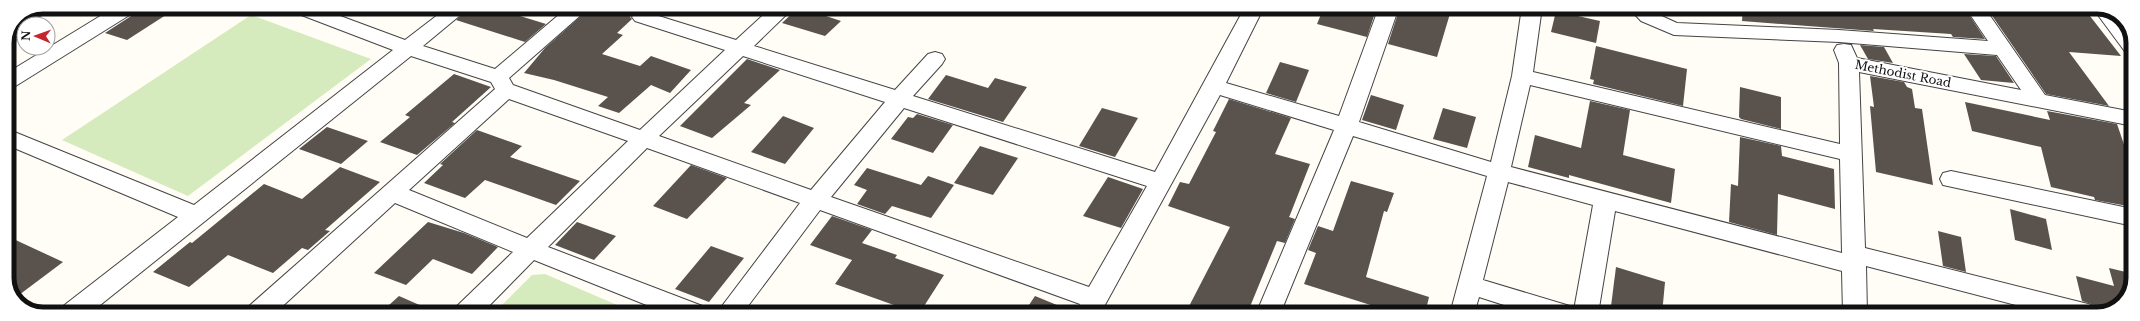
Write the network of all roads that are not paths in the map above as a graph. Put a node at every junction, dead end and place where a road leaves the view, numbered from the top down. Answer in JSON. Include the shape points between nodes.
{"nodes":[{"id":1,"x":118,"y":14,"type":"edge"},
{"id":2,"x":322,"y":14,"type":"edge"},
{"id":3,"x":451,"y":14,"type":"edge"},
{"id":4,"x":573,"y":14,"type":"edge"},
{"id":5,"x":776,"y":14,"type":"edge"},
{"id":6,"x":1251,"y":14,"type":"edge"},
{"id":7,"x":1387,"y":14,"type":"edge"},
{"id":8,"x":1531,"y":14,"type":"edge"},
{"id":9,"x":1645,"y":14,"type":"edge"},
{"id":10,"x":1979,"y":14,"type":"edge"},
{"id":11,"x":642,"y":17,"type":"dead end"},
{"id":12,"x":2109,"y":17,"type":"edge"},
{"id":13,"x":1839,"y":36,"type":"junction"},
{"id":14,"x":2125,"y":38,"type":"edge"},
{"id":15,"x":741,"y":47,"type":"junction"},
{"id":16,"x":408,"y":48,"type":"junction"},
{"id":17,"x":2003,"y":49,"type":"junction"},
{"id":18,"x":935,"y":59,"type":"dead end"},
{"id":19,"x":1849,"y":63,"type":"junction"},
{"id":20,"x":1522,"y":76,"type":"junction"},
{"id":21,"x":14,"y":78,"type":"edge"},
{"id":22,"x":502,"y":83,"type":"junction"},
{"id":23,"x":1214,"y":86,"type":"junction"},
{"id":24,"x":899,"y":98,"type":"junction"},
{"id":25,"x":2039,"y":101,"type":"junction"},
{"id":26,"x":2126,"y":118,"type":"edge"},
{"id":27,"x":1347,"y":125,"type":"junction"},
{"id":28,"x":14,"y":139,"type":"edge"},
{"id":29,"x":642,"y":140,"type":"junction"},
{"id":30,"x":1851,"y":154,"type":"junction"},
{"id":31,"x":1499,"y":172,"type":"junction"},
{"id":32,"x":1951,"y":179,"type":"dead end"},
{"id":33,"x":1160,"y":182,"type":"junction"},
{"id":34,"x":392,"y":192,"type":"junction"},
{"id":35,"x":814,"y":199,"type":"junction"},
{"id":36,"x":1605,"y":200,"type":"junction"},
{"id":37,"x":196,"y":215,"type":"junction"},
{"id":38,"x":2126,"y":216,"type":"edge"},
{"id":39,"x":530,"y":249,"type":"junction"},
{"id":40,"x":1854,"y":260,"type":"junction"},
{"id":41,"x":1469,"y":285,"type":"junction"},
{"id":42,"x":80,"y":307,"type":"edge"},
{"id":43,"x":266,"y":307,"type":"edge"},
{"id":44,"x":472,"y":307,"type":"edge"},
{"id":45,"x":678,"y":307,"type":"edge"},
{"id":46,"x":733,"y":307,"type":"edge"},
{"id":47,"x":1091,"y":307,"type":"edge"},
{"id":48,"x":1271,"y":307,"type":"edge"},
{"id":49,"x":1464,"y":307,"type":"edge"},
{"id":50,"x":1541,"y":307,"type":"edge"},
{"id":51,"x":1587,"y":307,"type":"edge"},
{"id":52,"x":1855,"y":307,"type":"edge"},
{"id":53,"x":2058,"y":307,"type":"edge"}],
"edges":[{"from":1,"to":21,"type":"street"},
{"from":2,"to":16,"type":"street"},
{"from":3,"to":16,"type":"street"},
{"from":4,"to":22,"type":"street"},
{"from":5,"to":15,"type":"street"},
{"from":6,"to":23,"type":"street"},
{"from":7,"to":27,"type":"street"},
{"from":8,"to":20,"type":"street"},
{"from":9,"to":13,"type":"street","via":[[1674,28]]},
{"from":10,"to":17,"type":"street"},
{"from":11,"to":15,"type":"street"},
{"from":12,"to":14,"type":"street"},
{"from":13,"to":17,"type":"street"},
{"from":13,"to":19,"type":"street"},
{"from":15,"to":24,"type":"street"},
{"from":15,"to":29,"type":"street"},
{"from":16,"to":22,"type":"street"},
{"from":16,"to":37,"type":"street"},
{"from":17,"to":25,"type":"street"},
{"from":18,"to":24,"type":"street"},
{"from":19,"to":25,"type":"street","name":"Methodist Road"},
{"from":19,"to":30,"type":"street","name":"Methodist Road"},
{"from":20,"to":30,"type":"street"},
{"from":20,"to":31,"type":"street"},
{"from":22,"to":29,"type":"street"},
{"from":22,"to":34,"type":"street"},
{"from":23,"to":27,"type":"street"},
{"from":23,"to":33,"type":"street"},
{"from":24,"to":33,"type":"street"},
{"from":24,"to":35,"type":"street"},
{"from":25,"to":26,"type":"street","name":"Methodist Road"},
{"from":27,"to":31,"type":"street"},
{"from":27,"to":48,"type":"street"},
{"from":28,"to":37,"type":"street"},
{"from":29,"to":35,"type":"street"},
{"from":29,"to":39,"type":"street"},
{"from":30,"to":40,"type":"street","name":"Methodist Road"},
{"from":31,"to":36,"type":"street"},
{"from":31,"to":41,"type":"street"},
{"from":32,"to":38,"type":"street"},
{"from":33,"to":47,"type":"street"},
{"from":34,"to":39,"type":"street"},
{"from":34,"to":43,"type":"street"},
{"from":35,"to":46,"type":"street"},
{"from":35,"to":47,"type":"street"},
{"from":36,"to":40,"type":"street"},
{"from":36,"to":51,"type":"street"},
{"from":37,"to":42,"type":"street"},
{"from":39,"to":44,"type":"street"},
{"from":39,"to":45,"type":"street"},
{"from":40,"to":52,"type":"street","name":"Methodist Road"},
{"from":40,"to":53,"type":"street"},
{"from":41,"to":49,"type":"street"},
{"from":41,"to":50,"type":"street"}]}
